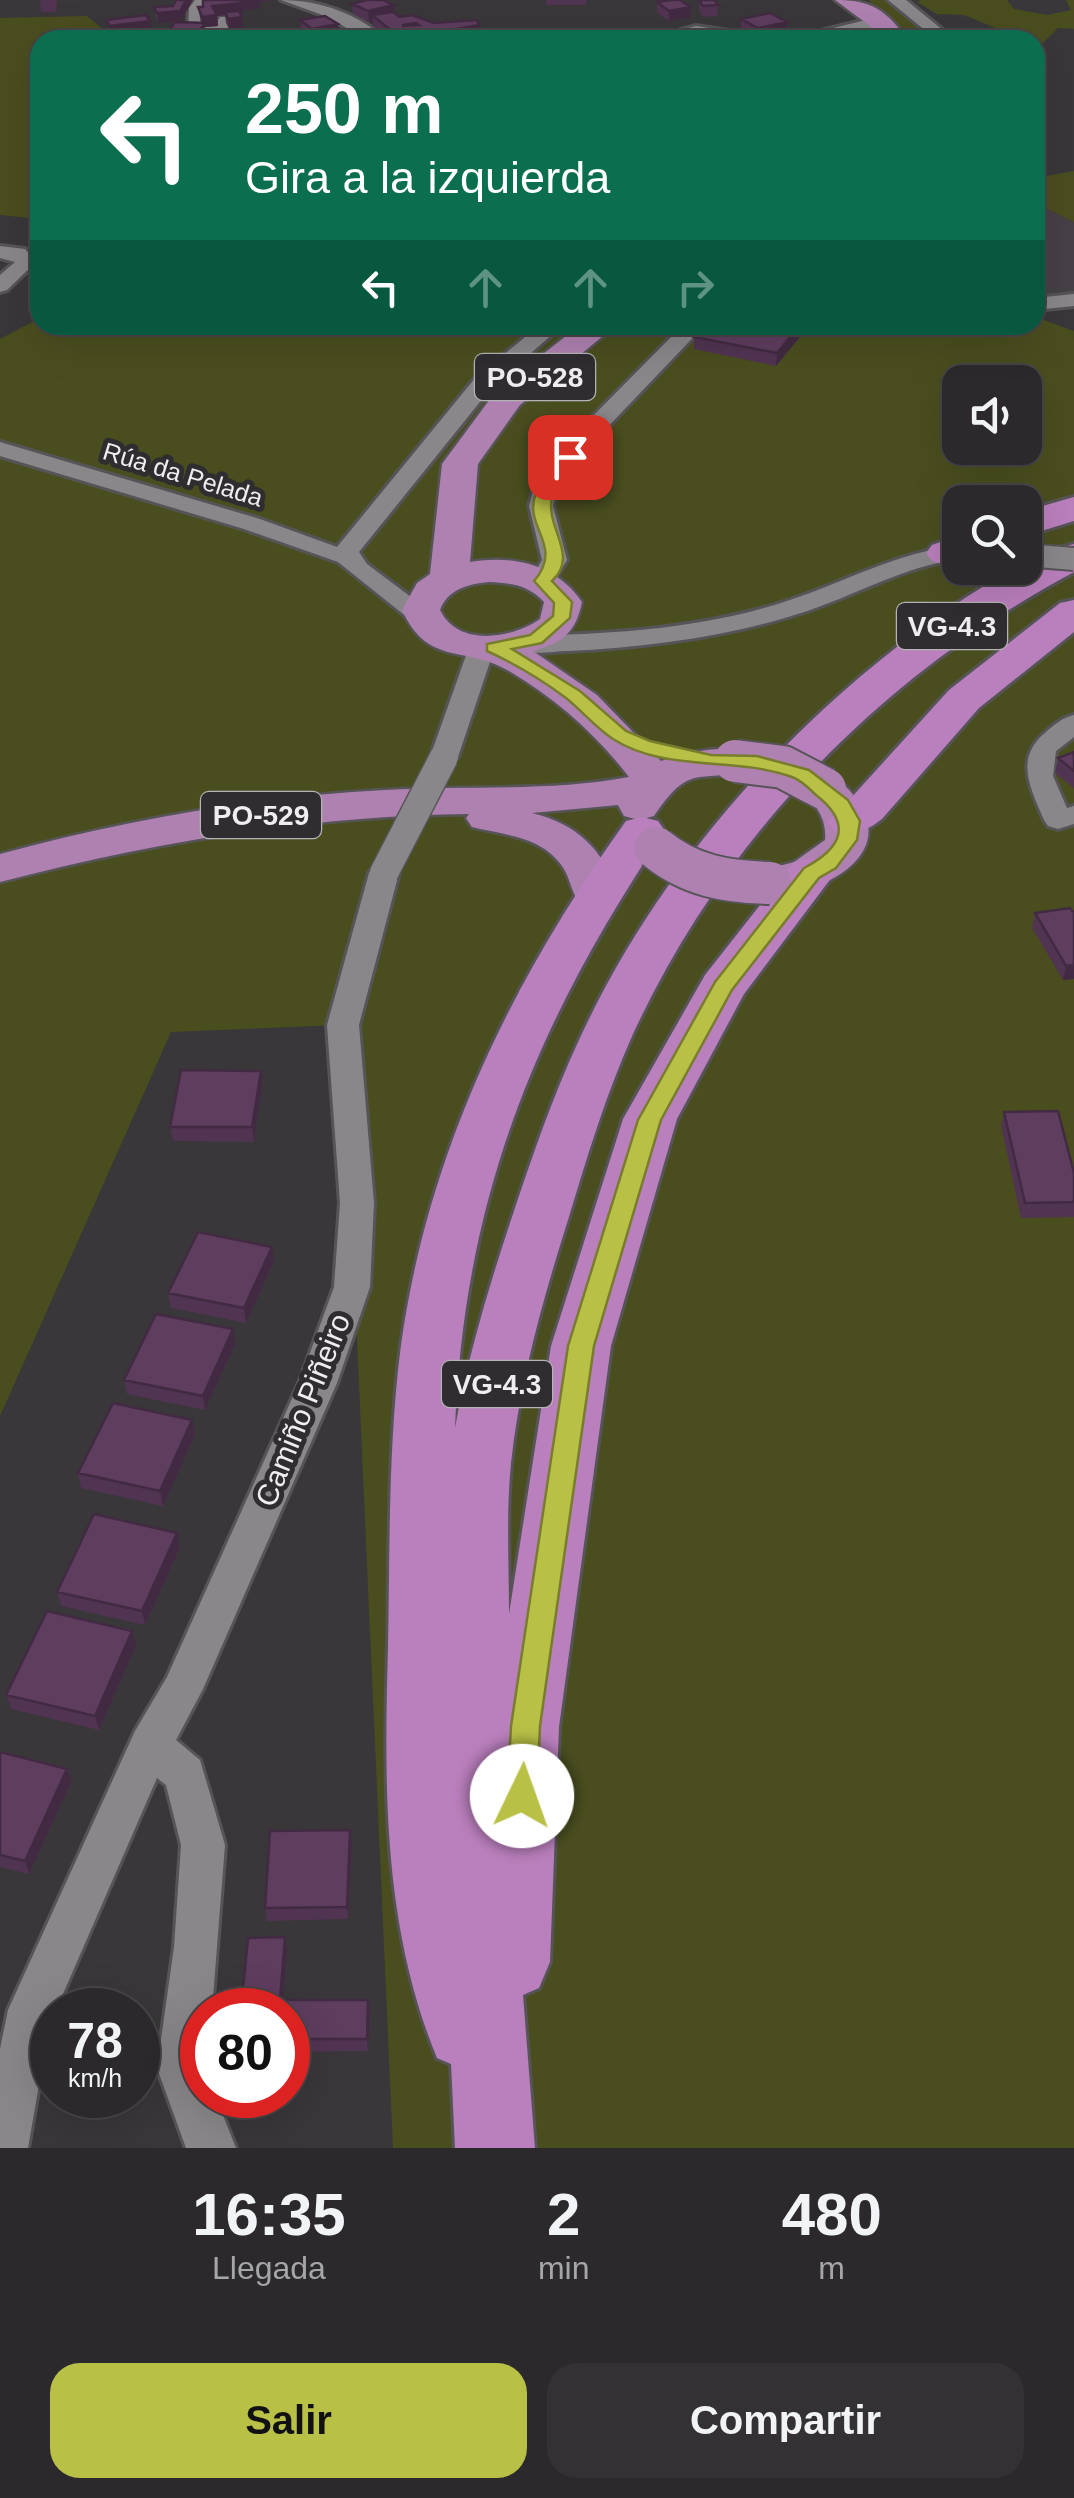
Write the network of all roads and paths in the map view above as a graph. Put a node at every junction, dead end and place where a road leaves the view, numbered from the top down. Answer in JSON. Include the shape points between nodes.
{"nodes":[{"id":1,"x":203,"y":0,"type":"edge"},
{"id":2,"x":289,"y":0,"type":"edge"},
{"id":3,"x":847,"y":0,"type":"edge"},
{"id":4,"x":896,"y":0,"type":"edge"},
{"id":5,"x":917,"y":17,"type":"junction"},
{"id":6,"x":226,"y":20,"type":"edge"},
{"id":7,"x":866,"y":25,"type":"dead end"},
{"id":8,"x":362,"y":30,"type":"edge"},
{"id":9,"x":690,"y":30,"type":"edge"},
{"id":10,"x":716,"y":30,"type":"edge"},
{"id":11,"x":841,"y":30,"type":"edge"},
{"id":12,"x":896,"y":30,"type":"edge"},
{"id":13,"x":935,"y":30,"type":"edge"},
{"id":14,"x":0,"y":252,"type":"edge"},
{"id":15,"x":0,"y":286,"type":"edge"},
{"id":16,"x":1074,"y":300,"type":"edge"},
{"id":17,"x":1045,"y":303,"type":"edge"},
{"id":18,"x":541,"y":335,"type":"edge"},
{"id":19,"x":587,"y":335,"type":"edge"},
{"id":20,"x":684,"y":335,"type":"edge"},
{"id":21,"x":0,"y":449,"type":"edge"},
{"id":22,"x":455,"y":508,"type":"junction"},
{"id":23,"x":1074,"y":508,"type":"edge"},
{"id":24,"x":1042,"y":518,"type":"edge"},
{"id":25,"x":346,"y":556,"type":"junction"},
{"id":26,"x":942,"y":556,"type":"edge"},
{"id":27,"x":1042,"y":556,"type":"edge"},
{"id":28,"x":1074,"y":557,"type":"edge"},
{"id":29,"x":503,"y":571,"type":"junction"},
{"id":30,"x":373,"y":580,"type":"junction"},
{"id":31,"x":542,"y":581,"type":"junction"},
{"id":32,"x":437,"y":593,"type":"junction"},
{"id":33,"x":1074,"y":612,"type":"edge"},
{"id":34,"x":525,"y":639,"type":"junction"},
{"id":35,"x":1074,"y":723,"type":"edge"},
{"id":36,"x":619,"y":735,"type":"junction"},
{"id":37,"x":723,"y":761,"type":"junction"},
{"id":38,"x":837,"y":805,"type":"junction"},
{"id":39,"x":649,"y":814,"type":"junction"},
{"id":40,"x":1066,"y":817,"type":"edge"},
{"id":41,"x":174,"y":827,"type":"junction"},
{"id":42,"x":0,"y":868,"type":"edge"},
{"id":43,"x":791,"y":878,"type":"junction"},
{"id":44,"x":595,"y":893,"type":"junction"},
{"id":45,"x":150,"y":1745,"type":"junction"},
{"id":46,"x":2,"y":2148,"type":"edge"},
{"id":47,"x":211,"y":2148,"type":"edge"},
{"id":48,"x":495,"y":2148,"type":"edge"}],
"edges":[{"from":1,"to":6,"type":"street","via":[[194,27],[222,28]]},
{"from":2,"to":8,"type":"street"},
{"from":3,"to":12,"type":"main road"},
{"from":4,"to":5,"type":"street"},
{"from":5,"to":12,"type":"street"},
{"from":5,"to":13,"type":"street"},
{"from":7,"to":11,"type":"street"},
{"from":9,"to":10,"type":"street"},
{"from":14,"to":15,"type":"street","via":[[18,252],[26,262]]},
{"from":16,"to":17,"type":"street"},
{"from":18,"to":25,"type":"street","via":[[484,382]]},
{"from":19,"to":22,"type":"main road","number":"PO-528","via":[[508,398],[477,436],[460,464]]},
{"from":20,"to":31,"type":"street","via":[[583,438],[544,494],[542,514],[556,551],[551,574]]},
{"from":21,"to":25,"type":"street","name":"Rúa da Pelada"},
{"from":22,"to":29,"type":"main road","via":[[471,543]]},
{"from":22,"to":32,"type":"main road","number":"PO-528"},
{"from":23,"to":24,"type":"highway"},
{"from":25,"to":30,"type":"street"},
{"from":26,"to":34,"type":"street","via":[[743,620],[610,640]]},
{"from":27,"to":28,"type":"street","bridge":true},
{"from":28,"to":48,"type":"highway","number":"VG-4.3","via":[[1008,590],[896,668],[841,714],[765,795],[670,922],[618,1014],[572,1118],[513,1305],[480,1463],[473,1698]]},
{"from":29,"to":31,"type":"main road"},
{"from":29,"to":32,"type":"main road","via":[[474,572]]},
{"from":30,"to":32,"type":"street"},
{"from":30,"to":32,"type":"street"},
{"from":31,"to":34,"type":"main road","via":[[563,602]]},
{"from":32,"to":34,"type":"main road","via":[[442,637]]},
{"from":33,"to":38,"type":"highway","via":[[964,699],[866,809]]},
{"from":34,"to":36,"type":"main road","via":[[526,662]]},
{"from":34,"to":45,"type":"street","name":"Camiño Piñeiro","bridge":true,"via":[[444,757],[384,873],[343,1024],[357,1203],[352,1287],[318,1383],[182,1688]]},
{"from":35,"to":40,"type":"street","via":[[1043,748],[1040,776]]},
{"from":36,"to":37,"type":"main road","via":[[668,754]]},
{"from":36,"to":39,"type":"main road"},
{"from":37,"to":38,"type":"main road","bridge":true,"via":[[783,767]]},
{"from":37,"to":39,"type":"main road","via":[[690,764]]},
{"from":38,"to":43,"type":"main road","via":[[850,835],[842,850]]},
{"from":39,"to":41,"type":"main road","number":"PO-529","via":[[526,802],[324,807]]},
{"from":39,"to":43,"type":"main road","bridge":true,"via":[[669,860],[698,876],[732,883]]},
{"from":39,"to":44,"type":"highway"},
{"from":41,"to":42,"type":"main road","number":"PO-529"},
{"from":41,"to":44,"type":"main road","via":[[463,815],[514,820],[556,835],[578,852]]},
{"from":43,"to":48,"type":"highway","via":[[650,1120],[581,1346],[526,1726]]},
{"from":44,"to":48,"type":"highway","via":[[515,1040],[487,1108],[438,1302],[424,1422],[420,1759],[428,1889]]},
{"from":45,"to":46,"type":"street","name":"Camiño Piñeiro","via":[[32,2010]]},
{"from":45,"to":47,"type":"street","via":[[185,1774],[203,1845],[181,2068]]}]}
